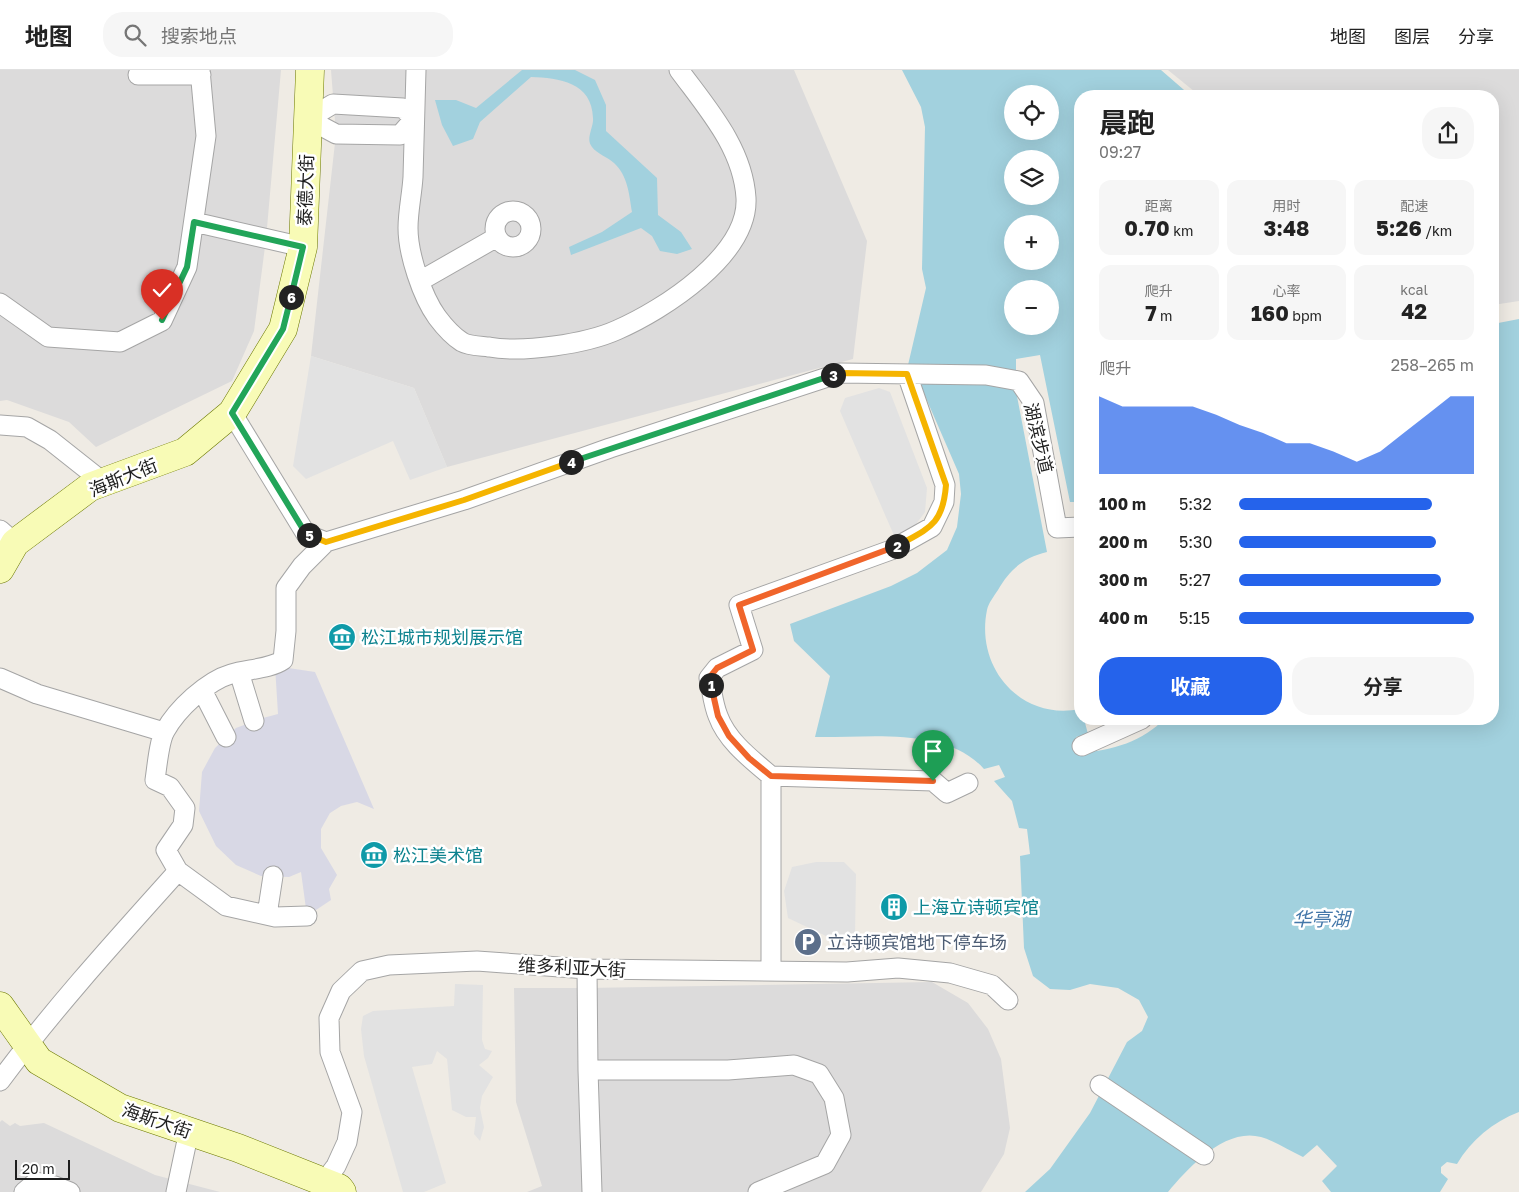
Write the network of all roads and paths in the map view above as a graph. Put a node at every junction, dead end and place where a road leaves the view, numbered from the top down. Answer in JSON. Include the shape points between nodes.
{"nodes":[{"id":1,"x":310,"y":70,"type":"edge"},
{"id":2,"x":416,"y":70,"type":"edge"},
{"id":3,"x":679,"y":70,"type":"edge"},
{"id":4,"x":200,"y":73,"type":"edge"},
{"id":5,"x":138,"y":75,"type":"dead end"},
{"id":6,"x":308,"y":120,"type":"junction"},
{"id":7,"x":414,"y":120,"type":"junction"},
{"id":8,"x":194,"y":222,"type":"junction"},
{"id":9,"x":497,"y":237,"type":"dead end"},
{"id":10,"x":303,"y":247,"type":"junction"},
{"id":11,"x":420,"y":281,"type":"junction"},
{"id":12,"x":0,"y":303,"type":"edge"},
{"id":13,"x":907,"y":374,"type":"junction"},
{"id":14,"x":232,"y":413,"type":"junction"},
{"id":15,"x":0,"y":424,"type":"edge"},
{"id":16,"x":103,"y":482,"type":"junction"},
{"id":17,"x":1074,"y":527,"type":"edge"},
{"id":18,"x":8,"y":536,"type":"edge"},
{"id":19,"x":326,"y":542,"type":"junction"},
{"id":20,"x":0,"y":568,"type":"edge"},
{"id":21,"x":239,"y":672,"type":"junction"},
{"id":22,"x":0,"y":678,"type":"edge"},
{"id":23,"x":202,"y":690,"type":"junction"},
{"id":24,"x":254,"y":721,"type":"dead end"},
{"id":25,"x":1129,"y":725,"type":"edge"},
{"id":26,"x":164,"y":732,"type":"junction"},
{"id":27,"x":226,"y":737,"type":"dead end"},
{"id":28,"x":1082,"y":746,"type":"dead end"},
{"id":29,"x":771,"y":776,"type":"junction"},
{"id":30,"x":968,"y":783,"type":"dead end"},
{"id":31,"x":178,"y":871,"type":"junction"},
{"id":32,"x":273,"y":876,"type":"dead end"},
{"id":33,"x":267,"y":915,"type":"junction"},
{"id":34,"x":307,"y":916,"type":"dead end"},
{"id":35,"x":587,"y":969,"type":"junction"},
{"id":36,"x":771,"y":971,"type":"junction"},
{"id":37,"x":1008,"y":1000,"type":"dead end"},
{"id":38,"x":0,"y":1006,"type":"edge"},
{"id":39,"x":27,"y":1044,"type":"junction"},
{"id":40,"x":588,"y":1070,"type":"junction"},
{"id":41,"x":0,"y":1081,"type":"edge"},
{"id":42,"x":1100,"y":1085,"type":"dead end"},
{"id":43,"x":189,"y":1131,"type":"junction"},
{"id":44,"x":1204,"y":1155,"type":"dead end"},
{"id":45,"x":333,"y":1187,"type":"edge"},
{"id":46,"x":24,"y":1192,"type":"edge"},
{"id":47,"x":70,"y":1192,"type":"edge"},
{"id":48,"x":176,"y":1192,"type":"edge"},
{"id":49,"x":592,"y":1192,"type":"edge"},
{"id":50,"x":758,"y":1192,"type":"edge"}],
"edges":[{"from":1,"to":6,"type":"street","name":"泰德大街"},
{"from":2,"to":7,"type":"street"},
{"from":3,"to":11,"type":"street","via":[[724,130],[739,166],[746,198],[742,224],[732,245],[699,278],[658,308],[616,331],[551,347],[502,349],[463,343],[437,317]]},
{"from":4,"to":5,"type":"street"},
{"from":4,"to":8,"type":"street","via":[[206,136]]},
{"from":6,"to":7,"type":"street","via":[[336,134],[400,135]]},
{"from":6,"to":7,"type":"street","via":[[334,104],[403,108]]},
{"from":6,"to":10,"type":"street","name":"泰德大街"},
{"from":7,"to":11,"type":"street","via":[[408,228]]},
{"from":8,"to":10,"type":"street"},
{"from":8,"to":12,"type":"street","via":[[187,267],[162,320],[120,342],[48,337]]},
{"from":9,"to":11,"type":"street"},
{"from":10,"to":14,"type":"street","name":"泰德大街","via":[[283,329]]},
{"from":13,"to":17,"type":"street","name":"湖滨步道","via":[[986,375],[1019,382],[1034,403],[1058,528]]},
{"from":13,"to":19,"type":"street","name":"湖滨步道","via":[[840,373],[610,448],[464,500]]},
{"from":13,"to":29,"type":"street","via":[[946,485],[944,502],[932,526],[891,550],[739,605],[753,650],[717,668],[709,678],[718,716],[729,736]]},
{"from":14,"to":16,"type":"street","name":"海斯大街","via":[[184,452]]},
{"from":14,"to":19,"type":"street","via":[[306,534]]},
{"from":15,"to":16,"type":"street","via":[[28,427],[50,440]]},
{"from":16,"to":18,"type":"street","name":"海斯大街"},
{"from":18,"to":20,"type":"street","name":"海斯大街"},
{"from":19,"to":21,"type":"street","via":[[286,588],[283,660],[275,666]]},
{"from":21,"to":23,"type":"street","via":[[228,674]]},
{"from":21,"to":24,"type":"street"},
{"from":22,"to":26,"type":"street","via":[[37,694]]},
{"from":23,"to":26,"type":"street","via":[[191,697]]},
{"from":23,"to":27,"type":"street"},
{"from":25,"to":28,"type":"street"},
{"from":26,"to":31,"type":"street","via":[[155,780],[170,787],[192,809],[166,850]]},
{"from":29,"to":30,"type":"street","via":[[933,781],[947,793]]},
{"from":29,"to":36,"type":"street"},
{"from":31,"to":33,"type":"street","via":[[226,906]]},
{"from":31,"to":39,"type":"street"},
{"from":32,"to":33,"type":"street"},
{"from":33,"to":34,"type":"street"},
{"from":35,"to":36,"type":"street","name":"维多利亚大街"},
{"from":35,"to":40,"type":"street"},
{"from":35,"to":45,"type":"street","name":"维多利亚大街","via":[[477,961],[389,965],[362,971],[341,991],[329,1018],[330,1052],[352,1112],[347,1142],[336,1166]]},
{"from":36,"to":37,"type":"street","name":"维多利亚大街","via":[[847,972],[898,968],[950,973],[992,985]]},
{"from":38,"to":39,"type":"street","name":"海斯大街"},
{"from":39,"to":41,"type":"street"},
{"from":39,"to":43,"type":"street","name":"海斯大街","via":[[38,1061],[120,1108]]},
{"from":40,"to":49,"type":"street"},
{"from":40,"to":50,"type":"street","via":[[728,1070],[794,1065],[819,1074],[834,1098],[841,1135],[825,1164]]},
{"from":42,"to":44,"type":"street"},
{"from":43,"to":45,"type":"street","name":"海斯大街"},
{"from":43,"to":48,"type":"street"},
{"from":46,"to":47,"type":"street","via":[[36,1182]]}]}
